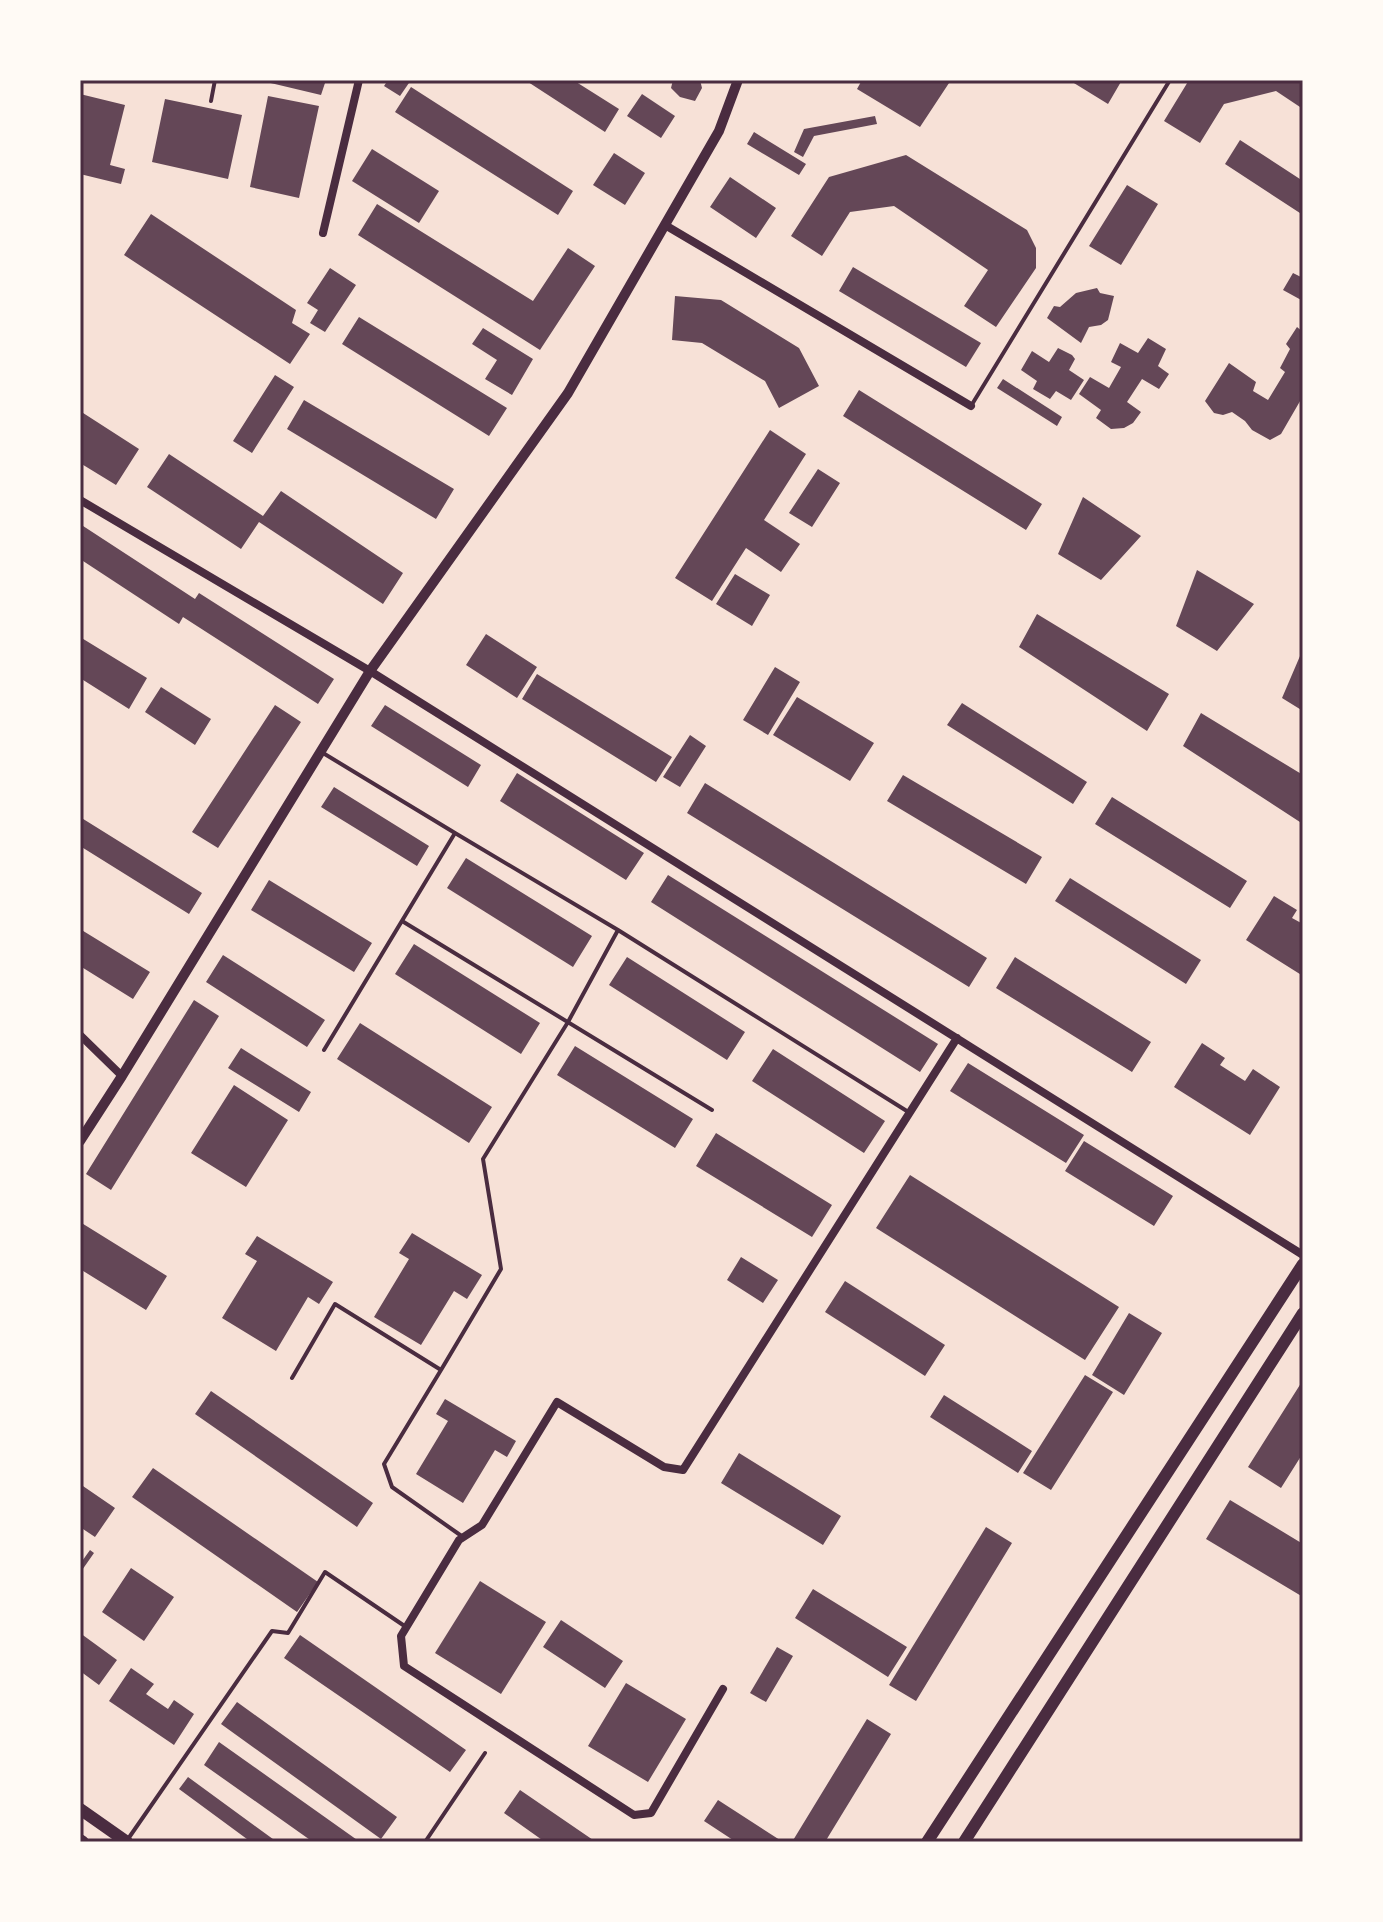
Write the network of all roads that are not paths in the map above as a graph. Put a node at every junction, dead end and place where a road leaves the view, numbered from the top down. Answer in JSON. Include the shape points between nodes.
{"nodes":[{"id":1,"x":215,"y":80,"type":"edge"},
{"id":2,"x":359,"y":80,"type":"edge"},
{"id":3,"x":738,"y":80,"type":"edge"},
{"id":4,"x":1170,"y":80,"type":"edge"},
{"id":5,"x":211,"y":101,"type":"dead end"},
{"id":6,"x":665,"y":225,"type":"junction"},
{"id":7,"x":323,"y":233,"type":"dead end"},
{"id":8,"x":971,"y":406,"type":"joint"},
{"id":9,"x":80,"y":500,"type":"edge"},
{"id":10,"x":370,"y":671,"type":"junction"},
{"id":11,"x":321,"y":752,"type":"junction"},
{"id":12,"x":455,"y":833,"type":"junction"},
{"id":13,"x":402,"y":921,"type":"junction"},
{"id":14,"x":618,"y":930,"type":"junction"},
{"id":15,"x":568,"y":1022,"type":"junction"},
{"id":16,"x":80,"y":1035,"type":"edge"},
{"id":17,"x":957,"y":1038,"type":"junction"},
{"id":18,"x":324,"y":1050,"type":"dead end"},
{"id":19,"x":122,"y":1076,"type":"junction"},
{"id":20,"x":712,"y":1110,"type":"dead end"},
{"id":21,"x":910,"y":1113,"type":"junction"},
{"id":22,"x":80,"y":1141,"type":"edge"},
{"id":23,"x":1303,"y":1255,"type":"edge"},
{"id":24,"x":1303,"y":1264,"type":"edge"},
{"id":25,"x":1303,"y":1313,"type":"edge"},
{"id":26,"x":441,"y":1370,"type":"junction"},
{"id":27,"x":292,"y":1378,"type":"dead end"},
{"id":28,"x":463,"y":1537,"type":"junction"},
{"id":29,"x":406,"y":1627,"type":"junction"},
{"id":30,"x":723,"y":1689,"type":"dead end"},
{"id":31,"x":485,"y":1753,"type":"dead end"},
{"id":32,"x":80,"y":1809,"type":"edge"},
{"id":33,"x":126,"y":1842,"type":"edge"},
{"id":34,"x":425,"y":1842,"type":"edge"},
{"id":35,"x":927,"y":1842,"type":"edge"},
{"id":36,"x":964,"y":1842,"type":"edge"}],
"edges":[{"from":1,"to":5,"type":"lane"},
{"from":2,"to":7,"type":"street"},
{"from":3,"to":6,"type":"street","via":[[719,131]]},
{"from":4,"to":8,"type":"lane"},
{"from":6,"to":8,"type":"street"},
{"from":6,"to":10,"type":"street","via":[[568,393]]},
{"from":9,"to":10,"type":"street"},
{"from":10,"to":11,"type":"street"},
{"from":10,"to":17,"type":"street"},
{"from":11,"to":12,"type":"lane"},
{"from":11,"to":19,"type":"street"},
{"from":12,"to":13,"type":"lane"},
{"from":12,"to":14,"type":"lane"},
{"from":13,"to":15,"type":"lane"},
{"from":13,"to":18,"type":"lane"},
{"from":14,"to":15,"type":"lane"},
{"from":14,"to":21,"type":"lane"},
{"from":15,"to":20,"type":"lane"},
{"from":15,"to":26,"type":"lane","via":[[483,1159],[501,1269]]},
{"from":16,"to":19,"type":"street"},
{"from":17,"to":21,"type":"street"},
{"from":17,"to":23,"type":"street"},
{"from":19,"to":22,"type":"street"},
{"from":21,"to":28,"type":"street","via":[[683,1470],[664,1467],[557,1402],[482,1525]]},
{"from":24,"to":35,"type":"main road"},
{"from":25,"to":36,"type":"main road"},
{"from":26,"to":27,"type":"lane","via":[[335,1304]]},
{"from":26,"to":28,"type":"lane","via":[[384,1464],[392,1487]]},
{"from":28,"to":29,"type":"street"},
{"from":29,"to":30,"type":"street","via":[[401,1636],[404,1666],[634,1815],[651,1813]]},
{"from":29,"to":33,"type":"lane","via":[[325,1572],[288,1633],[272,1631]]},
{"from":31,"to":34,"type":"lane"},
{"from":32,"to":33,"type":"main road"}]}
